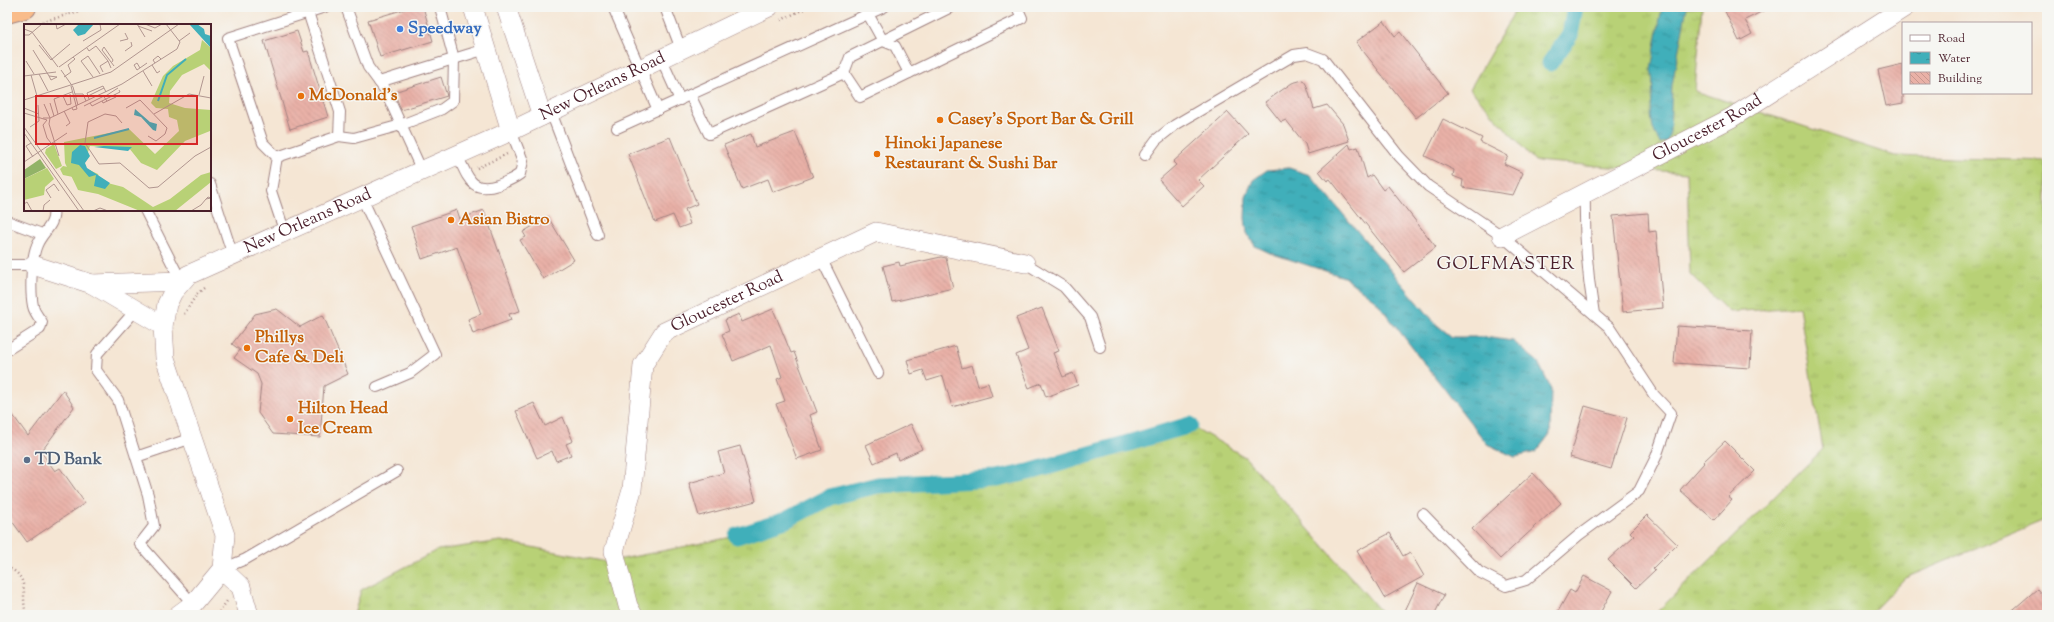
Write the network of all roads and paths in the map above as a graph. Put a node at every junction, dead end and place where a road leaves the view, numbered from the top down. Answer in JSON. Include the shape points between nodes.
{"nodes":[{"id":1,"x":94,"y":7,"type":"edge"},
{"id":2,"x":325,"y":7,"type":"edge"},
{"id":3,"x":346,"y":7,"type":"edge"},
{"id":4,"x":440,"y":7,"type":"edge"},
{"id":5,"x":473,"y":7,"type":"edge"},
{"id":6,"x":506,"y":7,"type":"edge"},
{"id":7,"x":613,"y":7,"type":"edge"},
{"id":8,"x":665,"y":7,"type":"edge"},
{"id":9,"x":769,"y":7,"type":"edge"},
{"id":10,"x":884,"y":7,"type":"edge"},
{"id":11,"x":951,"y":7,"type":"edge"},
{"id":12,"x":1017,"y":7,"type":"edge"},
{"id":13,"x":1905,"y":7,"type":"edge"},
{"id":14,"x":866,"y":11,"type":"edge"},
{"id":15,"x":18,"y":12,"type":"edge"},
{"id":16,"x":308,"y":12,"type":"junction"},
{"id":17,"x":883,"y":41,"type":"junction"},
{"id":18,"x":486,"y":49,"type":"junction"},
{"id":19,"x":681,"y":49,"type":"junction"},
{"id":20,"x":661,"y":58,"type":"junction"},
{"id":21,"x":454,"y":59,"type":"junction"},
{"id":22,"x":640,"y":68,"type":"junction"},
{"id":23,"x":844,"y":73,"type":"junction"},
{"id":24,"x":909,"y":73,"type":"junction"},
{"id":25,"x":379,"y":82,"type":"junction"},
{"id":26,"x":690,"y":95,"type":"junction"},
{"id":27,"x":680,"y":100,"type":"junction"},
{"id":28,"x":658,"y":110,"type":"junction"},
{"id":29,"x":546,"y":114,"type":"junction"},
{"id":30,"x":401,"y":125,"type":"junction"},
{"id":31,"x":617,"y":128,"type":"dead end"},
{"id":32,"x":511,"y":131,"type":"junction"},
{"id":33,"x":339,"y":136,"type":"junction"},
{"id":34,"x":457,"y":155,"type":"junction"},
{"id":35,"x":1145,"y":155,"type":"dead end"},
{"id":36,"x":277,"y":158,"type":"junction"},
{"id":37,"x":422,"y":171,"type":"junction"},
{"id":38,"x":211,"y":187,"type":"edge"},
{"id":39,"x":1585,"y":193,"type":"junction"},
{"id":40,"x":362,"y":198,"type":"junction"},
{"id":41,"x":53,"y":211,"type":"edge"},
{"id":42,"x":146,"y":211,"type":"edge"},
{"id":43,"x":7,"y":221,"type":"edge"},
{"id":44,"x":285,"y":233,"type":"junction"},
{"id":45,"x":42,"y":234,"type":"junction"},
{"id":46,"x":598,"y":235,"type":"dead end"},
{"id":47,"x":1502,"y":236,"type":"junction"},
{"id":48,"x":233,"y":256,"type":"junction"},
{"id":49,"x":821,"y":258,"type":"junction"},
{"id":50,"x":1025,"y":263,"type":"joint"},
{"id":51,"x":7,"y":265,"type":"edge"},
{"id":52,"x":33,"y":265,"type":"junction"},
{"id":53,"x":181,"y":281,"type":"junction"},
{"id":54,"x":92,"y":284,"type":"junction"},
{"id":55,"x":135,"y":311,"type":"junction"},
{"id":56,"x":1594,"y":314,"type":"junction"},
{"id":57,"x":163,"y":326,"type":"junction"},
{"id":58,"x":1100,"y":347,"type":"dead end"},
{"id":59,"x":7,"y":350,"type":"edge"},
{"id":60,"x":878,"y":373,"type":"dead end"},
{"id":61,"x":378,"y":387,"type":"dead end"},
{"id":62,"x":192,"y":438,"type":"junction"},
{"id":63,"x":136,"y":457,"type":"junction"},
{"id":64,"x":397,"y":471,"type":"dead end"},
{"id":65,"x":1423,"y":514,"type":"dead end"},
{"id":66,"x":7,"y":567,"type":"edge"},
{"id":67,"x":222,"y":569,"type":"junction"},
{"id":68,"x":193,"y":604,"type":"junction"},
{"id":69,"x":27,"y":615,"type":"edge"},
{"id":70,"x":178,"y":615,"type":"edge"},
{"id":71,"x":249,"y":615,"type":"edge"},
{"id":72,"x":633,"y":615,"type":"edge"}],
"edges":[{"from":1,"to":15,"type":"path"},
{"from":2,"to":16,"type":"lane"},
{"from":3,"to":25,"type":"lane","via":[[368,67]]},
{"from":4,"to":21,"type":"lane"},
{"from":5,"to":18,"type":"street"},
{"from":6,"to":29,"type":"street"},
{"from":7,"to":22,"type":"lane"},
{"from":8,"to":19,"type":"lane"},
{"from":9,"to":19,"type":"street","name":"New Orleans Road"},
{"from":10,"to":14,"type":"lane"},
{"from":11,"to":17,"type":"lane"},
{"from":12,"to":24,"type":"lane","via":[[1022,18]]},
{"from":13,"to":39,"type":"street","name":"Gloucester Road","via":[[1731,118]]},
{"from":14,"to":17,"type":"lane"},
{"from":14,"to":26,"type":"lane"},
{"from":16,"to":33,"type":"lane","via":[[340,112]]},
{"from":16,"to":36,"type":"lane","via":[[228,38],[263,143]]},
{"from":17,"to":23,"type":"lane","via":[[850,57]]},
{"from":17,"to":24,"type":"lane","via":[[895,46]]},
{"from":18,"to":21,"type":"lane"},
{"from":18,"to":32,"type":"street"},
{"from":19,"to":20,"type":"street","name":"New Orleans Road"},
{"from":20,"to":22,"type":"street","name":"New Orleans Road"},
{"from":20,"to":27,"type":"lane"},
{"from":21,"to":25,"type":"lane"},
{"from":21,"to":30,"type":"lane","via":[[453,101],[442,109]]},
{"from":22,"to":28,"type":"lane"},
{"from":22,"to":29,"type":"street","name":"New Orleans Road"},
{"from":23,"to":24,"type":"lane","via":[[860,97]]},
{"from":23,"to":26,"type":"lane","via":[[709,134]]},
{"from":25,"to":30,"type":"lane"},
{"from":26,"to":27,"type":"lane"},
{"from":27,"to":28,"type":"lane"},
{"from":28,"to":31,"type":"lane"},
{"from":29,"to":32,"type":"street","name":"New Orleans Road"},
{"from":29,"to":46,"type":"lane"},
{"from":30,"to":33,"type":"lane","via":[[354,138]]},
{"from":30,"to":37,"type":"lane"},
{"from":32,"to":34,"type":"street","name":"New Orleans Road"},
{"from":32,"to":34,"type":"lane","via":[[523,161],[520,174],[512,179],[486,189],[478,188],[473,184]]},
{"from":33,"to":36,"type":"lane"},
{"from":34,"to":37,"type":"street","name":"New Orleans Road"},
{"from":35,"to":47,"type":"lane","via":[[1156,140],[1175,125],[1294,55],[1307,53],[1323,59],[1399,156],[1428,186]]},
{"from":36,"to":44,"type":"lane","via":[[271,190]]},
{"from":37,"to":40,"type":"street","name":"New Orleans Road"},
{"from":38,"to":48,"type":"lane"},
{"from":39,"to":47,"type":"street","name":"Gloucester Road"},
{"from":39,"to":56,"type":"lane","via":[[1584,238],[1588,284]]},
{"from":40,"to":44,"type":"street","name":"New Orleans Road"},
{"from":40,"to":61,"type":"lane","via":[[435,354],[410,373]]},
{"from":41,"to":45,"type":"lane","via":[[52,224]]},
{"from":42,"to":53,"type":"lane"},
{"from":43,"to":45,"type":"lane"},
{"from":44,"to":48,"type":"street","name":"New Orleans Road"},
{"from":45,"to":52,"type":"lane","via":[[36,246]]},
{"from":47,"to":56,"type":"lane"},
{"from":48,"to":53,"type":"street","name":"New Orleans Road","via":[[188,275]]},
{"from":49,"to":50,"type":"street","name":"Gloucester Road","via":[[876,232]]},
{"from":49,"to":60,"type":"lane"},
{"from":49,"to":72,"type":"street","name":"Gloucester Road","via":[[664,332],[643,365],[632,490],[614,550],[628,606]]},
{"from":50,"to":58,"type":"lane","via":[[1064,287],[1090,317]]},
{"from":51,"to":52,"type":"lane"},
{"from":52,"to":54,"type":"street"},
{"from":52,"to":59,"type":"lane","via":[[33,308],[42,322],[40,328]]},
{"from":53,"to":54,"type":"street"},
{"from":53,"to":57,"type":"street","name":"New Orleans Road","via":[[167,304]]},
{"from":54,"to":55,"type":"street"},
{"from":55,"to":57,"type":"street"},
{"from":55,"to":63,"type":"lane","via":[[97,354],[96,370],[118,400]]},
{"from":56,"to":65,"type":"lane","via":[[1609,327],[1654,395],[1671,413],[1656,457],[1639,491],[1526,580],[1506,586],[1479,572]]},
{"from":57,"to":62,"type":"street","name":"New Orleans Road","via":[[164,358]]},
{"from":62,"to":63,"type":"lane"},
{"from":62,"to":67,"type":"street","name":"New Orleans Road","via":[[225,535]]},
{"from":63,"to":68,"type":"lane","via":[[148,495],[154,526],[140,544]]},
{"from":64,"to":67,"type":"lane","via":[[246,559]]},
{"from":66,"to":69,"type":"path","via":[[21,578]]},
{"from":67,"to":68,"type":"street"},
{"from":67,"to":71,"type":"street","via":[[241,587]]},
{"from":68,"to":70,"type":"street"}]}
